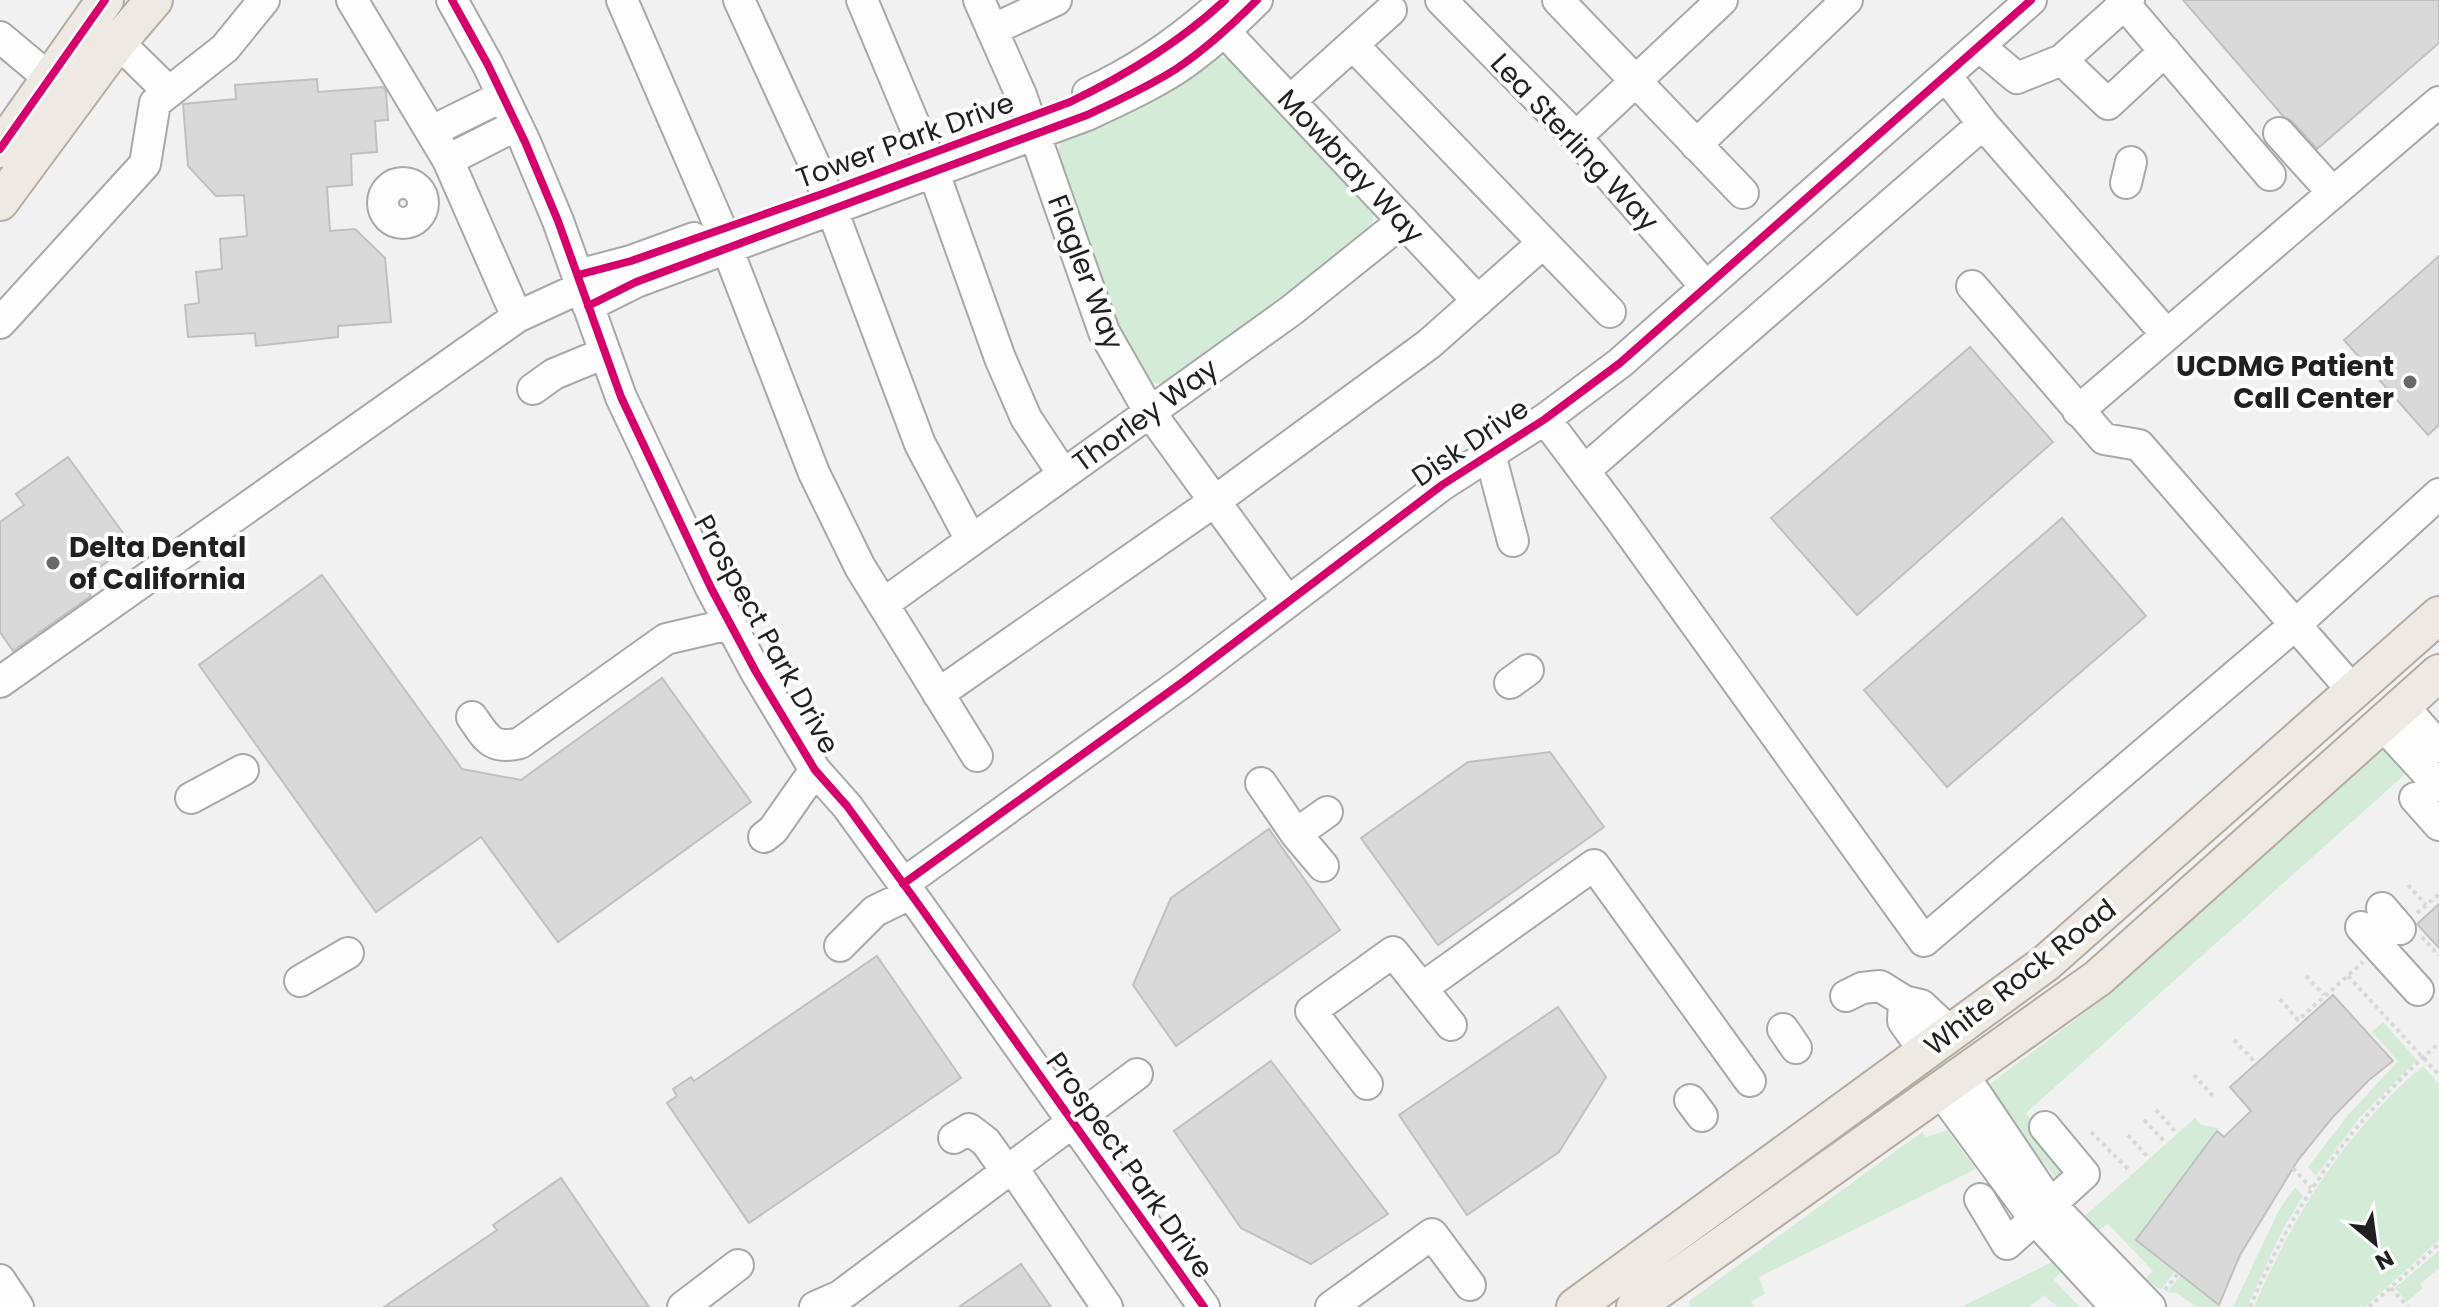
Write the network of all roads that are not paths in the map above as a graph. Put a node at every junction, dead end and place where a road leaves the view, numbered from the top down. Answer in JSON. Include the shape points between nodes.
{"nodes":[{"id":1,"x":105,"y":0,"type":"edge"},
{"id":2,"x":154,"y":0,"type":"edge"},
{"id":3,"x":264,"y":0,"type":"edge"},
{"id":4,"x":352,"y":0,"type":"edge"},
{"id":5,"x":452,"y":0,"type":"edge"},
{"id":6,"x":622,"y":0,"type":"edge"},
{"id":7,"x":739,"y":0,"type":"edge"},
{"id":8,"x":862,"y":0,"type":"edge"},
{"id":9,"x":979,"y":0,"type":"edge"},
{"id":10,"x":1056,"y":0,"type":"edge"},
{"id":11,"x":1225,"y":0,"type":"edge"},
{"id":12,"x":1257,"y":0,"type":"edge"},
{"id":13,"x":1441,"y":0,"type":"edge"},
{"id":14,"x":1558,"y":0,"type":"edge"},
{"id":15,"x":1847,"y":0,"type":"edge"},
{"id":16,"x":2031,"y":0,"type":"edge"},
{"id":17,"x":2125,"y":1,"type":"edge"},
{"id":18,"x":1701,"y":7,"type":"edge"},
{"id":19,"x":1391,"y":10,"type":"dead end"},
{"id":20,"x":992,"y":30,"type":"junction"},
{"id":21,"x":1225,"y":32,"type":"junction"},
{"id":22,"x":0,"y":37,"type":"edge"},
{"id":23,"x":118,"y":42,"type":"junction"},
{"id":24,"x":1353,"y":45,"type":"junction"},
{"id":25,"x":1979,"y":46,"type":"junction"},
{"id":26,"x":2165,"y":51,"type":"junction"},
{"id":27,"x":2062,"y":60,"type":"junction"},
{"id":28,"x":1946,"y":76,"type":"junction"},
{"id":29,"x":49,"y":78,"type":"junction"},
{"id":30,"x":1635,"y":82,"type":"junction"},
{"id":31,"x":169,"y":92,"type":"junction"},
{"id":32,"x":503,"y":96,"type":"junction"},
{"id":33,"x":1290,"y":101,"type":"junction"},
{"id":34,"x":2439,"y":102,"type":"edge"},
{"id":35,"x":1983,"y":124,"type":"junction"},
{"id":36,"x":517,"y":125,"type":"junction"},
{"id":37,"x":1032,"y":127,"type":"junction"},
{"id":38,"x":1576,"y":137,"type":"junction"},
{"id":39,"x":1696,"y":145,"type":"junction"},
{"id":40,"x":440,"y":146,"type":"junction"},
{"id":41,"x":0,"y":149,"type":"edge"},
{"id":42,"x":931,"y":164,"type":"junction"},
{"id":43,"x":409,"y":184,"type":"dead end"},
{"id":44,"x":1743,"y":193,"type":"dead end"},
{"id":45,"x":2333,"y":193,"type":"junction"},
{"id":46,"x":0,"y":202,"type":"edge"},
{"id":47,"x":828,"y":202,"type":"junction"},
{"id":48,"x":1403,"y":221,"type":"junction"},
{"id":49,"x":724,"y":238,"type":"junction"},
{"id":50,"x":1543,"y":243,"type":"junction"},
{"id":51,"x":1972,"y":286,"type":"dead end"},
{"id":52,"x":1706,"y":287,"type":"junction"},
{"id":53,"x":583,"y":289,"type":"junction"},
{"id":54,"x":1478,"y":301,"type":"junction"},
{"id":55,"x":1610,"y":312,"type":"dead end"},
{"id":56,"x":517,"y":317,"type":"junction"},
{"id":57,"x":0,"y":323,"type":"edge"},
{"id":58,"x":2167,"y":335,"type":"junction"},
{"id":59,"x":605,"y":353,"type":"junction"},
{"id":60,"x":533,"y":389,"type":"dead end"},
{"id":61,"x":1149,"y":411,"type":"junction"},
{"id":62,"x":2078,"y":411,"type":"junction"},
{"id":63,"x":1545,"y":419,"type":"junction"},
{"id":64,"x":1490,"y":454,"type":"junction"},
{"id":65,"x":1585,"y":470,"type":"junction"},
{"id":66,"x":1063,"y":474,"type":"junction"},
{"id":67,"x":2439,"y":494,"type":"edge"},
{"id":68,"x":1215,"y":501,"type":"junction"},
{"id":69,"x":971,"y":540,"type":"junction"},
{"id":70,"x":1513,"y":541,"type":"dead end"},
{"id":71,"x":1288,"y":602,"type":"junction"},
{"id":72,"x":883,"y":604,"type":"junction"},
{"id":73,"x":2439,"y":615,"type":"edge"},
{"id":74,"x":730,"y":624,"type":"junction"},
{"id":75,"x":2295,"y":625,"type":"junction"},
{"id":76,"x":2439,"y":673,"type":"edge"},
{"id":77,"x":0,"y":682,"type":"edge"},
{"id":78,"x":2353,"y":691,"type":"junction"},
{"id":79,"x":938,"y":694,"type":"junction"},
{"id":80,"x":2392,"y":715,"type":"junction"},
{"id":81,"x":472,"y":717,"type":"dead end"},
{"id":82,"x":2439,"y":747,"type":"edge"},
{"id":83,"x":977,"y":756,"type":"dead end"},
{"id":84,"x":243,"y":770,"type":"dead end"},
{"id":85,"x":815,"y":770,"type":"junction"},
{"id":86,"x":1261,"y":783,"type":"dead end"},
{"id":87,"x":2427,"y":792,"type":"edge"},
{"id":88,"x":191,"y":798,"type":"dead end"},
{"id":89,"x":1327,"y":812,"type":"dead end"},
{"id":90,"x":2439,"y":825,"type":"edge"},
{"id":91,"x":1296,"y":834,"type":"junction"},
{"id":92,"x":764,"y":837,"type":"dead end"},
{"id":93,"x":1323,"y":866,"type":"dead end"},
{"id":94,"x":906,"y":889,"type":"junction"},
{"id":95,"x":2381,"y":921,"type":"dead end"},
{"id":96,"x":840,"y":946,"type":"dead end"},
{"id":97,"x":348,"y":953,"type":"dead end"},
{"id":98,"x":300,"y":981,"type":"dead end"},
{"id":99,"x":1422,"y":988,"type":"junction"},
{"id":100,"x":2418,"y":990,"type":"dead end"},
{"id":101,"x":1846,"y":996,"type":"dead end"},
{"id":102,"x":1451,"y":1025,"type":"dead end"},
{"id":103,"x":1938,"y":1043,"type":"junction"},
{"id":104,"x":1137,"y":1074,"type":"dead end"},
{"id":105,"x":1750,"y":1081,"type":"dead end"},
{"id":106,"x":1950,"y":1081,"type":"junction"},
{"id":107,"x":1367,"y":1084,"type":"dead end"},
{"id":108,"x":1072,"y":1123,"type":"junction"},
{"id":109,"x":2045,"y":1127,"type":"dead end"},
{"id":110,"x":954,"y":1138,"type":"dead end"},
{"id":111,"x":1010,"y":1170,"type":"junction"},
{"id":112,"x":1980,"y":1199,"type":"dead end"},
{"id":113,"x":2042,"y":1211,"type":"junction"},
{"id":114,"x":741,"y":1263,"type":"dead end"},
{"id":115,"x":0,"y":1280,"type":"edge"},
{"id":116,"x":1470,"y":1285,"type":"dead end"},
{"id":117,"x":2156,"y":1300,"type":"edge"},
{"id":118,"x":834,"y":1303,"type":"edge"},
{"id":119,"x":1648,"y":1303,"type":"edge"},
{"id":120,"x":687,"y":1306,"type":"edge"},
{"id":121,"x":18,"y":1307,"type":"edge"},
{"id":122,"x":1107,"y":1307,"type":"edge"},
{"id":123,"x":1204,"y":1307,"type":"edge"},
{"id":124,"x":1331,"y":1307,"type":"edge"},
{"id":125,"x":1575,"y":1307,"type":"edge"},
{"id":126,"x":2116,"y":1307,"type":"edge"}],
"edges":[{"from":1,"to":29,"type":"main road"},
{"from":2,"to":23,"type":"main road"},
{"from":3,"to":31,"type":"street","via":[[225,48]]},
{"from":4,"to":40,"type":"street"},
{"from":5,"to":32,"type":"street","name":"Prospect Park Drive"},
{"from":6,"to":49,"type":"street"},
{"from":7,"to":47,"type":"street"},
{"from":8,"to":42,"type":"street"},
{"from":9,"to":20,"type":"street","name":"Flagler Way"},
{"from":10,"to":20,"type":"street"},
{"from":11,"to":37,"type":"street","name":"Tower Park Drive","via":[[1183,35]]},
{"from":12,"to":21,"type":"street","name":"Tower Park Drive"},
{"from":13,"to":38,"type":"street","name":"Lea Sterling Way"},
{"from":14,"to":30,"type":"street"},
{"from":15,"to":39,"type":"street"},
{"from":16,"to":25,"type":"street","name":"Disk Drive"},
{"from":17,"to":26,"type":"street"},
{"from":17,"to":27,"type":"street"},
{"from":18,"to":30,"type":"street"},
{"from":19,"to":24,"type":"street"},
{"from":20,"to":37,"type":"street","name":"Flagler Way"},
{"from":21,"to":33,"type":"street","name":"Mowbray Way"},
{"from":21,"to":37,"type":"street","name":"Tower Park Drive","via":[[1145,87]]},
{"from":22,"to":29,"type":"street"},
{"from":23,"to":31,"type":"street"},
{"from":23,"to":46,"type":"main road"},
{"from":24,"to":33,"type":"street"},
{"from":24,"to":50,"type":"street"},
{"from":25,"to":27,"type":"street","via":[[2017,78]]},
{"from":25,"to":28,"type":"street","name":"Disk Drive"},
{"from":26,"to":27,"type":"street","via":[[2108,104]]},
{"from":26,"to":45,"type":"street","via":[[2192,94],[2231,139],[2281,156]]},
{"from":28,"to":35,"type":"street"},
{"from":28,"to":52,"type":"street","name":"Disk Drive"},
{"from":29,"to":41,"type":"main road"},
{"from":30,"to":38,"type":"street"},
{"from":30,"to":39,"type":"street"},
{"from":31,"to":57,"type":"street","via":[[155,103],[145,164]]},
{"from":32,"to":36,"type":"street","name":"Prospect Park Drive"},
{"from":32,"to":40,"type":"street"},
{"from":33,"to":48,"type":"street","name":"Mowbray Way"},
{"from":34,"to":45,"type":"street"},
{"from":35,"to":58,"type":"street"},
{"from":35,"to":65,"type":"street"},
{"from":36,"to":40,"type":"street"},
{"from":36,"to":53,"type":"street","name":"Prospect Park Drive"},
{"from":37,"to":42,"type":"street","name":"Tower Park Drive"},
{"from":37,"to":61,"type":"street","name":"Flagler Way","via":[[1104,332]]},
{"from":38,"to":52,"type":"street","name":"Lea Sterling Way"},
{"from":39,"to":44,"type":"street"},
{"from":40,"to":43,"type":"street"},
{"from":40,"to":56,"type":"street"},
{"from":42,"to":47,"type":"street","name":"Tower Park Drive"},
{"from":42,"to":66,"type":"street","via":[[1000,358],[1026,418]]},
{"from":45,"to":58,"type":"street"},
{"from":47,"to":49,"type":"street","name":"Tower Park Drive"},
{"from":47,"to":69,"type":"street","via":[[920,444]]},
{"from":48,"to":54,"type":"street","name":"Mowbray Way"},
{"from":48,"to":61,"type":"street","name":"Thorley Way","via":[[1292,310]]},
{"from":49,"to":53,"type":"street","name":"Tower Park Drive","via":[[631,261]]},
{"from":49,"to":72,"type":"street","via":[[814,473]]},
{"from":50,"to":54,"type":"street"},
{"from":50,"to":55,"type":"street"},
{"from":51,"to":62,"type":"street"},
{"from":52,"to":63,"type":"street","name":"Disk Drive","via":[[1620,363]]},
{"from":53,"to":56,"type":"street","name":"Tower Park Drive"},
{"from":53,"to":59,"type":"street","name":"Prospect Park Drive"},
{"from":54,"to":68,"type":"street","via":[[1429,344]]},
{"from":56,"to":77,"type":"street","name":"Tower Park Drive"},
{"from":58,"to":62,"type":"street"},
{"from":59,"to":60,"type":"street","via":[[554,374]]},
{"from":59,"to":74,"type":"street","name":"Prospect Park Drive"},
{"from":61,"to":66,"type":"street","name":"Thorley Way"},
{"from":61,"to":68,"type":"street","name":"Flagler Way"},
{"from":62,"to":75,"type":"street","via":[[2104,439],[2139,445]]},
{"from":63,"to":64,"type":"street","name":"Disk Drive"},
{"from":63,"to":65,"type":"street"},
{"from":64,"to":70,"type":"street"},
{"from":64,"to":71,"type":"street","name":"Disk Drive"},
{"from":65,"to":75,"type":"street","via":[[1924,941]]},
{"from":66,"to":69,"type":"street","name":"Thorley Way"},
{"from":67,"to":75,"type":"street"},
{"from":68,"to":71,"type":"street","name":"Flagler Way"},
{"from":68,"to":79,"type":"street"},
{"from":69,"to":72,"type":"street","name":"Thorley Way"},
{"from":71,"to":94,"type":"street","name":"Disk Drive"},
{"from":72,"to":79,"type":"street"},
{"from":73,"to":78,"type":"main road","name":"White Rock Road"},
{"from":74,"to":81,"type":"street","via":[[666,639],[520,743],[504,747],[489,741]]},
{"from":74,"to":85,"type":"street","name":"Prospect Park Drive"},
{"from":75,"to":78,"type":"street"},
{"from":76,"to":80,"type":"main road","name":"White Rock Road"},
{"from":78,"to":103,"type":"main road","name":"White Rock Road","via":[[2046,963]]},
{"from":79,"to":83,"type":"street"},
{"from":80,"to":82,"type":"street"},
{"from":80,"to":87,"type":"street"},
{"from":80,"to":106,"type":"main road","name":"White Rock Road","via":[[2098,978]]},
{"from":84,"to":88,"type":"street"},
{"from":85,"to":92,"type":"street"},
{"from":85,"to":94,"type":"street","name":"Prospect Park Drive"},
{"from":86,"to":91,"type":"street"},
{"from":87,"to":90,"type":"street"},
{"from":89,"to":91,"type":"street"},
{"from":91,"to":93,"type":"street"},
{"from":94,"to":96,"type":"street","name":"Disk Drive"},
{"from":94,"to":108,"type":"street","name":"Prospect Park Drive"},
{"from":95,"to":100,"type":"street"},
{"from":97,"to":98,"type":"street"},
{"from":99,"to":102,"type":"street"},
{"from":99,"to":105,"type":"street","via":[[1594,865]]},
{"from":99,"to":107,"type":"street","via":[[1393,952],[1311,1011]]},
{"from":101,"to":103,"type":"street","via":[[1880,986],[1921,1005]]},
{"from":103,"to":125,"type":"main road","name":"White Rock Road"},
{"from":104,"to":108,"type":"street"},
{"from":106,"to":113,"type":"street"},
{"from":106,"to":119,"type":"main road","name":"White Rock Road"},
{"from":108,"to":111,"type":"street"},
{"from":108,"to":123,"type":"street","name":"Prospect Park Drive"},
{"from":109,"to":113,"type":"street","via":[[2084,1174]]},
{"from":110,"to":111,"type":"street","via":[[969,1129]]},
{"from":111,"to":118,"type":"street"},
{"from":111,"to":122,"type":"street"},
{"from":112,"to":113,"type":"street","via":[[2007,1244]]},
{"from":113,"to":117,"type":"street"},
{"from":113,"to":126,"type":"street"},
{"from":114,"to":120,"type":"street"},
{"from":115,"to":121,"type":"street"},
{"from":116,"to":124,"type":"street","via":[[1432,1234]]}]}
